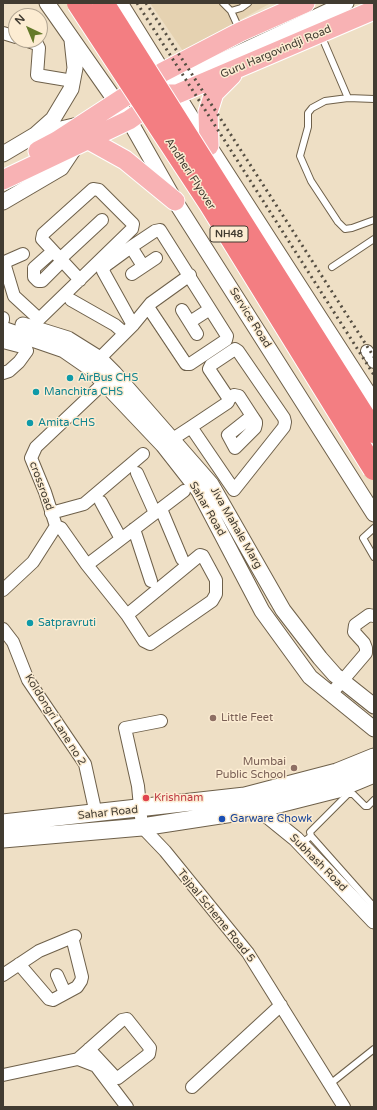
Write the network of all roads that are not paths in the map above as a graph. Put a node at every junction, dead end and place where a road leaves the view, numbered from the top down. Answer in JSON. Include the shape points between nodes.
{"nodes":[{"id":1,"x":47,"y":3,"type":"edge"},
{"id":2,"x":78,"y":3,"type":"edge"},
{"id":3,"x":103,"y":3,"type":"edge"},
{"id":4,"x":120,"y":3,"type":"edge"},
{"id":5,"x":223,"y":3,"type":"edge"},
{"id":6,"x":248,"y":3,"type":"edge"},
{"id":7,"x":305,"y":3,"type":"edge"},
{"id":8,"x":346,"y":3,"type":"edge"},
{"id":9,"x":374,"y":10,"type":"edge"},
{"id":10,"x":231,"y":11,"type":"junction"},
{"id":11,"x":240,"y":32,"type":"junction"},
{"id":12,"x":320,"y":34,"type":"junction"},
{"id":13,"x":71,"y":37,"type":"junction"},
{"id":14,"x":272,"y":45,"type":"junction"},
{"id":15,"x":39,"y":48,"type":"edge"},
{"id":16,"x":241,"y":67,"type":"junction"},
{"id":17,"x":73,"y":81,"type":"junction"},
{"id":18,"x":169,"y":86,"type":"junction"},
{"id":19,"x":348,"y":98,"type":"junction"},
{"id":20,"x":374,"y":99,"type":"edge"},
{"id":21,"x":116,"y":102,"type":"junction"},
{"id":22,"x":129,"y":120,"type":"junction"},
{"id":23,"x":35,"y":135,"type":"junction"},
{"id":24,"x":73,"y":141,"type":"junction"},
{"id":25,"x":209,"y":146,"type":"junction"},
{"id":26,"x":3,"y":154,"type":"edge"},
{"id":27,"x":3,"y":170,"type":"edge"},
{"id":28,"x":3,"y":180,"type":"edge"},
{"id":29,"x":175,"y":201,"type":"junction"},
{"id":30,"x":3,"y":202,"type":"edge"},
{"id":31,"x":102,"y":220,"type":"dead end"},
{"id":32,"x":374,"y":220,"type":"edge"},
{"id":33,"x":374,"y":239,"type":"edge"},
{"id":34,"x":131,"y":247,"type":"junction"},
{"id":35,"x":23,"y":254,"type":"dead end"},
{"id":36,"x":58,"y":257,"type":"junction"},
{"id":37,"x":156,"y":258,"type":"dead end"},
{"id":38,"x":144,"y":266,"type":"junction"},
{"id":39,"x":332,"y":267,"type":"dead end"},
{"id":40,"x":132,"y":274,"type":"dead end"},
{"id":41,"x":190,"y":275,"type":"junction"},
{"id":42,"x":80,"y":280,"type":"junction"},
{"id":43,"x":71,"y":300,"type":"dead end"},
{"id":44,"x":148,"y":307,"type":"junction"},
{"id":45,"x":210,"y":309,"type":"junction"},
{"id":46,"x":182,"y":310,"type":"dead end"},
{"id":47,"x":3,"y":319,"type":"edge"},
{"id":48,"x":190,"y":322,"type":"junction"},
{"id":49,"x":35,"y":323,"type":"junction"},
{"id":50,"x":3,"y":328,"type":"edge"},
{"id":51,"x":129,"y":329,"type":"junction"},
{"id":52,"x":197,"y":334,"type":"dead end"},
{"id":53,"x":3,"y":342,"type":"edge"},
{"id":54,"x":367,"y":351,"type":"dead end"},
{"id":55,"x":374,"y":362,"type":"edge"},
{"id":56,"x":95,"y":363,"type":"junction"},
{"id":57,"x":3,"y":373,"type":"edge"},
{"id":58,"x":109,"y":378,"type":"junction"},
{"id":59,"x":229,"y":398,"type":"junction"},
{"id":60,"x":374,"y":402,"type":"edge"},
{"id":61,"x":252,"y":416,"type":"dead end"},
{"id":62,"x":191,"y":427,"type":"junction"},
{"id":63,"x":374,"y":432,"type":"edge"},
{"id":64,"x":168,"y":442,"type":"junction"},
{"id":65,"x":143,"y":454,"type":"dead end"},
{"id":66,"x":374,"y":469,"type":"edge"},
{"id":67,"x":137,"y":473,"type":"dead end"},
{"id":68,"x":184,"y":491,"type":"dead end"},
{"id":69,"x":101,"y":502,"type":"dead end"},
{"id":70,"x":158,"y":511,"type":"junction"},
{"id":71,"x":51,"y":513,"type":"junction"},
{"id":72,"x":374,"y":514,"type":"edge"},
{"id":73,"x":231,"y":519,"type":"junction"},
{"id":74,"x":56,"y":526,"type":"junction"},
{"id":75,"x":218,"y":527,"type":"junction"},
{"id":76,"x":374,"y":528,"type":"edge"},
{"id":77,"x":134,"y":529,"type":"junction"},
{"id":78,"x":121,"y":539,"type":"junction"},
{"id":79,"x":250,"y":553,"type":"junction"},
{"id":80,"x":374,"y":557,"type":"edge"},
{"id":81,"x":182,"y":559,"type":"dead end"},
{"id":82,"x":236,"y":562,"type":"junction"},
{"id":83,"x":87,"y":565,"type":"junction"},
{"id":84,"x":151,"y":581,"type":"dead end"},
{"id":85,"x":3,"y":590,"type":"edge"},
{"id":86,"x":127,"y":615,"type":"junction"},
{"id":87,"x":374,"y":616,"type":"edge"},
{"id":88,"x":3,"y":629,"type":"edge"},
{"id":89,"x":299,"y":631,"type":"junction"},
{"id":90,"x":284,"y":642,"type":"junction"},
{"id":91,"x":370,"y":657,"type":"edge"},
{"id":92,"x":343,"y":682,"type":"junction"},
{"id":93,"x":331,"y":694,"type":"junction"},
{"id":94,"x":374,"y":706,"type":"edge"},
{"id":95,"x":362,"y":719,"type":"junction"},
{"id":96,"x":161,"y":721,"type":"dead end"},
{"id":97,"x":374,"y":729,"type":"edge"},
{"id":98,"x":374,"y":757,"type":"edge"},
{"id":99,"x":374,"y":774,"type":"edge"},
{"id":100,"x":374,"y":800,"type":"edge"},
{"id":101,"x":258,"y":802,"type":"junction"},
{"id":102,"x":141,"y":809,"type":"junction"},
{"id":103,"x":96,"y":814,"type":"junction"},
{"id":104,"x":3,"y":823,"type":"edge"},
{"id":105,"x":142,"y":827,"type":"junction"},
{"id":106,"x":3,"y":839,"type":"edge"},
{"id":107,"x":306,"y":840,"type":"junction"},
{"id":108,"x":374,"y":907,"type":"edge"},
{"id":109,"x":374,"y":921,"type":"edge"},
{"id":110,"x":19,"y":964,"type":"junction"},
{"id":111,"x":3,"y":975,"type":"edge"},
{"id":112,"x":57,"y":975,"type":"dead end"},
{"id":113,"x":64,"y":993,"type":"junction"},
{"id":114,"x":281,"y":1005,"type":"junction"},
{"id":115,"x":89,"y":1049,"type":"junction"},
{"id":116,"x":374,"y":1049,"type":"edge"},
{"id":117,"x":78,"y":1059,"type":"junction"},
{"id":118,"x":104,"y":1071,"type":"junction"},
{"id":119,"x":3,"y":1075,"type":"edge"},
{"id":120,"x":330,"y":1084,"type":"junction"},
{"id":121,"x":192,"y":1087,"type":"dead end"},
{"id":122,"x":127,"y":1107,"type":"edge"},
{"id":123,"x":344,"y":1107,"type":"edge"}],
"edges":[{"from":1,"to":13,"type":"street"},
{"from":2,"to":66,"type":"highway","name":"Andheri Flyover","number":"NH48","bridge":true,"via":[[210,204]]},
{"from":3,"to":63,"type":"highway","name":"Andheri Flyover","number":"NH48","bridge":true},
{"from":4,"to":18,"type":"street"},
{"from":5,"to":10,"type":"lane"},
{"from":6,"to":10,"type":"lane"},
{"from":7,"to":11,"type":"main road"},
{"from":8,"to":14,"type":"street"},
{"from":9,"to":12,"type":"main road","name":"Guru Hargovindji Road"},
{"from":10,"to":11,"type":"lane"},
{"from":11,"to":18,"type":"main road"},
{"from":12,"to":14,"type":"main road","name":"Guru Hargovindji Road"},
{"from":12,"to":19,"type":"lane"},
{"from":13,"to":17,"type":"street","via":[[76,68]]},
{"from":13,"to":21,"type":"street"},
{"from":14,"to":16,"type":"main road","name":"Guru Hargovindji Road"},
{"from":14,"to":18,"type":"street"},
{"from":15,"to":17,"type":"street","via":[[37,75]]},
{"from":16,"to":18,"type":"main road","name":"Guru Hargovindji Road"},
{"from":16,"to":25,"type":"main road","via":[[214,93],[208,112]]},
{"from":17,"to":23,"type":"street","via":[[53,119]]},
{"from":18,"to":21,"type":"main road"},
{"from":18,"to":22,"type":"main road"},
{"from":18,"to":25,"type":"street"},
{"from":19,"to":20,"type":"lane"},
{"from":19,"to":32,"type":"lane","via":[[325,102],[312,108],[308,113],[308,127],[300,156],[311,181],[345,229]]},
{"from":21,"to":22,"type":"street","name":"Service Road"},
{"from":21,"to":24,"type":"main road"},
{"from":22,"to":24,"type":"main road"},
{"from":22,"to":29,"type":"street","name":"Service Road"},
{"from":23,"to":24,"type":"street"},
{"from":23,"to":26,"type":"street"},
{"from":24,"to":27,"type":"main road"},
{"from":24,"to":28,"type":"main road"},
{"from":24,"to":29,"type":"main road","via":[[125,160]]},
{"from":24,"to":30,"type":"street","via":[[61,168]]},
{"from":25,"to":60,"type":"street"},
{"from":29,"to":72,"type":"street","name":"Service Road"},
{"from":31,"to":36,"type":"street"},
{"from":33,"to":39,"type":"lane"},
{"from":34,"to":38,"type":"street"},
{"from":34,"to":41,"type":"street","via":[[160,230]]},
{"from":34,"to":51,"type":"street","via":[[105,266],[103,271]]},
{"from":35,"to":49,"type":"street","via":[[7,261],[5,266],[14,296]]},
{"from":36,"to":42,"type":"street"},
{"from":36,"to":42,"type":"street","via":[[42,239],[43,234],[93,189],[99,190],[133,224],[132,229]]},
{"from":37,"to":38,"type":"street"},
{"from":38,"to":40,"type":"street"},
{"from":41,"to":44,"type":"street"},
{"from":41,"to":45,"type":"street"},
{"from":42,"to":49,"type":"street"},
{"from":43,"to":51,"type":"street","via":[[115,325]]},
{"from":44,"to":45,"type":"street","via":[[186,364],[190,364],[226,340],[227,336]]},
{"from":44,"to":51,"type":"street"},
{"from":45,"to":48,"type":"street"},
{"from":46,"to":48,"type":"street"},
{"from":47,"to":49,"type":"street","name":"Jiva Mahale Marg"},
{"from":48,"to":52,"type":"street"},
{"from":49,"to":56,"type":"street","name":"Jiva Mahale Marg","via":[[68,339]]},
{"from":50,"to":56,"type":"street"},
{"from":51,"to":56,"type":"street"},
{"from":53,"to":57,"type":"street","via":[[26,348],[27,351],[19,362]]},
{"from":54,"to":55,"type":"street"},
{"from":56,"to":58,"type":"street","name":"Jiva Mahale Marg"},
{"from":58,"to":64,"type":"street","name":"Jiva Mahale Marg"},
{"from":58,"to":71,"type":"street","name":"crossroad","via":[[36,447],[31,458]]},
{"from":59,"to":61,"type":"street","via":[[238,396]]},
{"from":59,"to":62,"type":"street","via":[[227,403]]},
{"from":59,"to":62,"type":"street","via":[[210,369],[211,365],[235,349],[276,405],[285,422],[284,427],[236,490],[233,490]]},
{"from":62,"to":64,"type":"street"},
{"from":64,"to":73,"type":"street","name":"Jiva Mahale Marg","via":[[211,484]]},
{"from":64,"to":75,"type":"street","name":"Sahar Road"},
{"from":65,"to":71,"type":"street","via":[[84,504]]},
{"from":67,"to":70,"type":"street"},
{"from":68,"to":70,"type":"street"},
{"from":69,"to":78,"type":"street"},
{"from":70,"to":77,"type":"street"},
{"from":70,"to":81,"type":"street"},
{"from":71,"to":74,"type":"street","name":"crossroad"},
{"from":73,"to":75,"type":"street"},
{"from":73,"to":79,"type":"street","name":"Jiva Mahale Marg"},
{"from":74,"to":83,"type":"street","via":[[61,528]]},
{"from":74,"to":85,"type":"street","via":[[33,562]]},
{"from":75,"to":82,"type":"street","name":"Sahar Road"},
{"from":76,"to":80,"type":"lane","via":[[363,538]]},
{"from":77,"to":78,"type":"street"},
{"from":77,"to":84,"type":"street"},
{"from":78,"to":83,"type":"street"},
{"from":79,"to":82,"type":"street"},
{"from":79,"to":89,"type":"street","name":"Jiva Mahale Marg","via":[[283,610]]},
{"from":82,"to":90,"type":"street","name":"Sahar Road","via":[[262,611]]},
{"from":83,"to":86,"type":"street"},
{"from":86,"to":86,"type":"street","via":[[144,641],[150,644],[212,602],[217,588],[216,580],[203,556],[200,555]]},
{"from":87,"to":91,"type":"street","via":[[369,615],[355,625],[354,632],[364,643]]},
{"from":88,"to":103,"type":"street","name":"Koldongri Lane no 2","via":[[13,642],[28,680],[85,764]]},
{"from":89,"to":90,"type":"street"},
{"from":89,"to":92,"type":"street","name":"Jiva Mahale Marg","via":[[330,670]]},
{"from":90,"to":93,"type":"street","name":"Sahar Road","via":[[310,677]]},
{"from":91,"to":92,"type":"street"},
{"from":92,"to":93,"type":"street"},
{"from":92,"to":94,"type":"street","name":"Jiva Mahale Marg"},
{"from":93,"to":95,"type":"street","name":"Sahar Road"},
{"from":94,"to":95,"type":"street"},
{"from":95,"to":97,"type":"street","name":"Sahar Road"},
{"from":96,"to":102,"type":"street","via":[[125,728]]},
{"from":98,"to":101,"type":"main road","name":"Sahar Road"},
{"from":99,"to":101,"type":"main road","name":"Sahar Road","via":[[338,789]]},
{"from":100,"to":107,"type":"lane","via":[[365,806],[353,794],[348,794],[310,832]]},
{"from":101,"to":102,"type":"main road","name":"Sahar Road"},
{"from":101,"to":105,"type":"main road","name":"Sahar Road"},
{"from":101,"to":107,"type":"street","name":"Subhash Road"},
{"from":102,"to":103,"type":"main road","name":"Sahar Road"},
{"from":102,"to":105,"type":"street"},
{"from":103,"to":104,"type":"main road","name":"Sahar Road"},
{"from":105,"to":106,"type":"main road","name":"Sahar Road"},
{"from":105,"to":114,"type":"street","name":"Tejpal Scheme Road 5","via":[[165,851],[248,953]]},
{"from":107,"to":108,"type":"lane"},
{"from":107,"to":109,"type":"street","name":"Subhash Road"},
{"from":110,"to":111,"type":"street"},
{"from":110,"to":113,"type":"street","via":[[49,999],[53,1000]]},
{"from":110,"to":113,"type":"street","via":[[39,951],[73,936],[82,978],[78,986]]},
{"from":112,"to":113,"type":"street"},
{"from":114,"to":120,"type":"street","name":"Tejpal Scheme Road 5"},
{"from":114,"to":121,"type":"street"},
{"from":115,"to":117,"type":"street"},
{"from":115,"to":118,"type":"street"},
{"from":115,"to":118,"type":"street","via":[[122,1020],[127,1019],[150,1048],[149,1054],[118,1078]]},
{"from":116,"to":120,"type":"lane"},
{"from":117,"to":118,"type":"street"},
{"from":117,"to":119,"type":"street"},
{"from":118,"to":122,"type":"street"},
{"from":120,"to":123,"type":"street","name":"Tejpal Scheme Road 5"}]}
